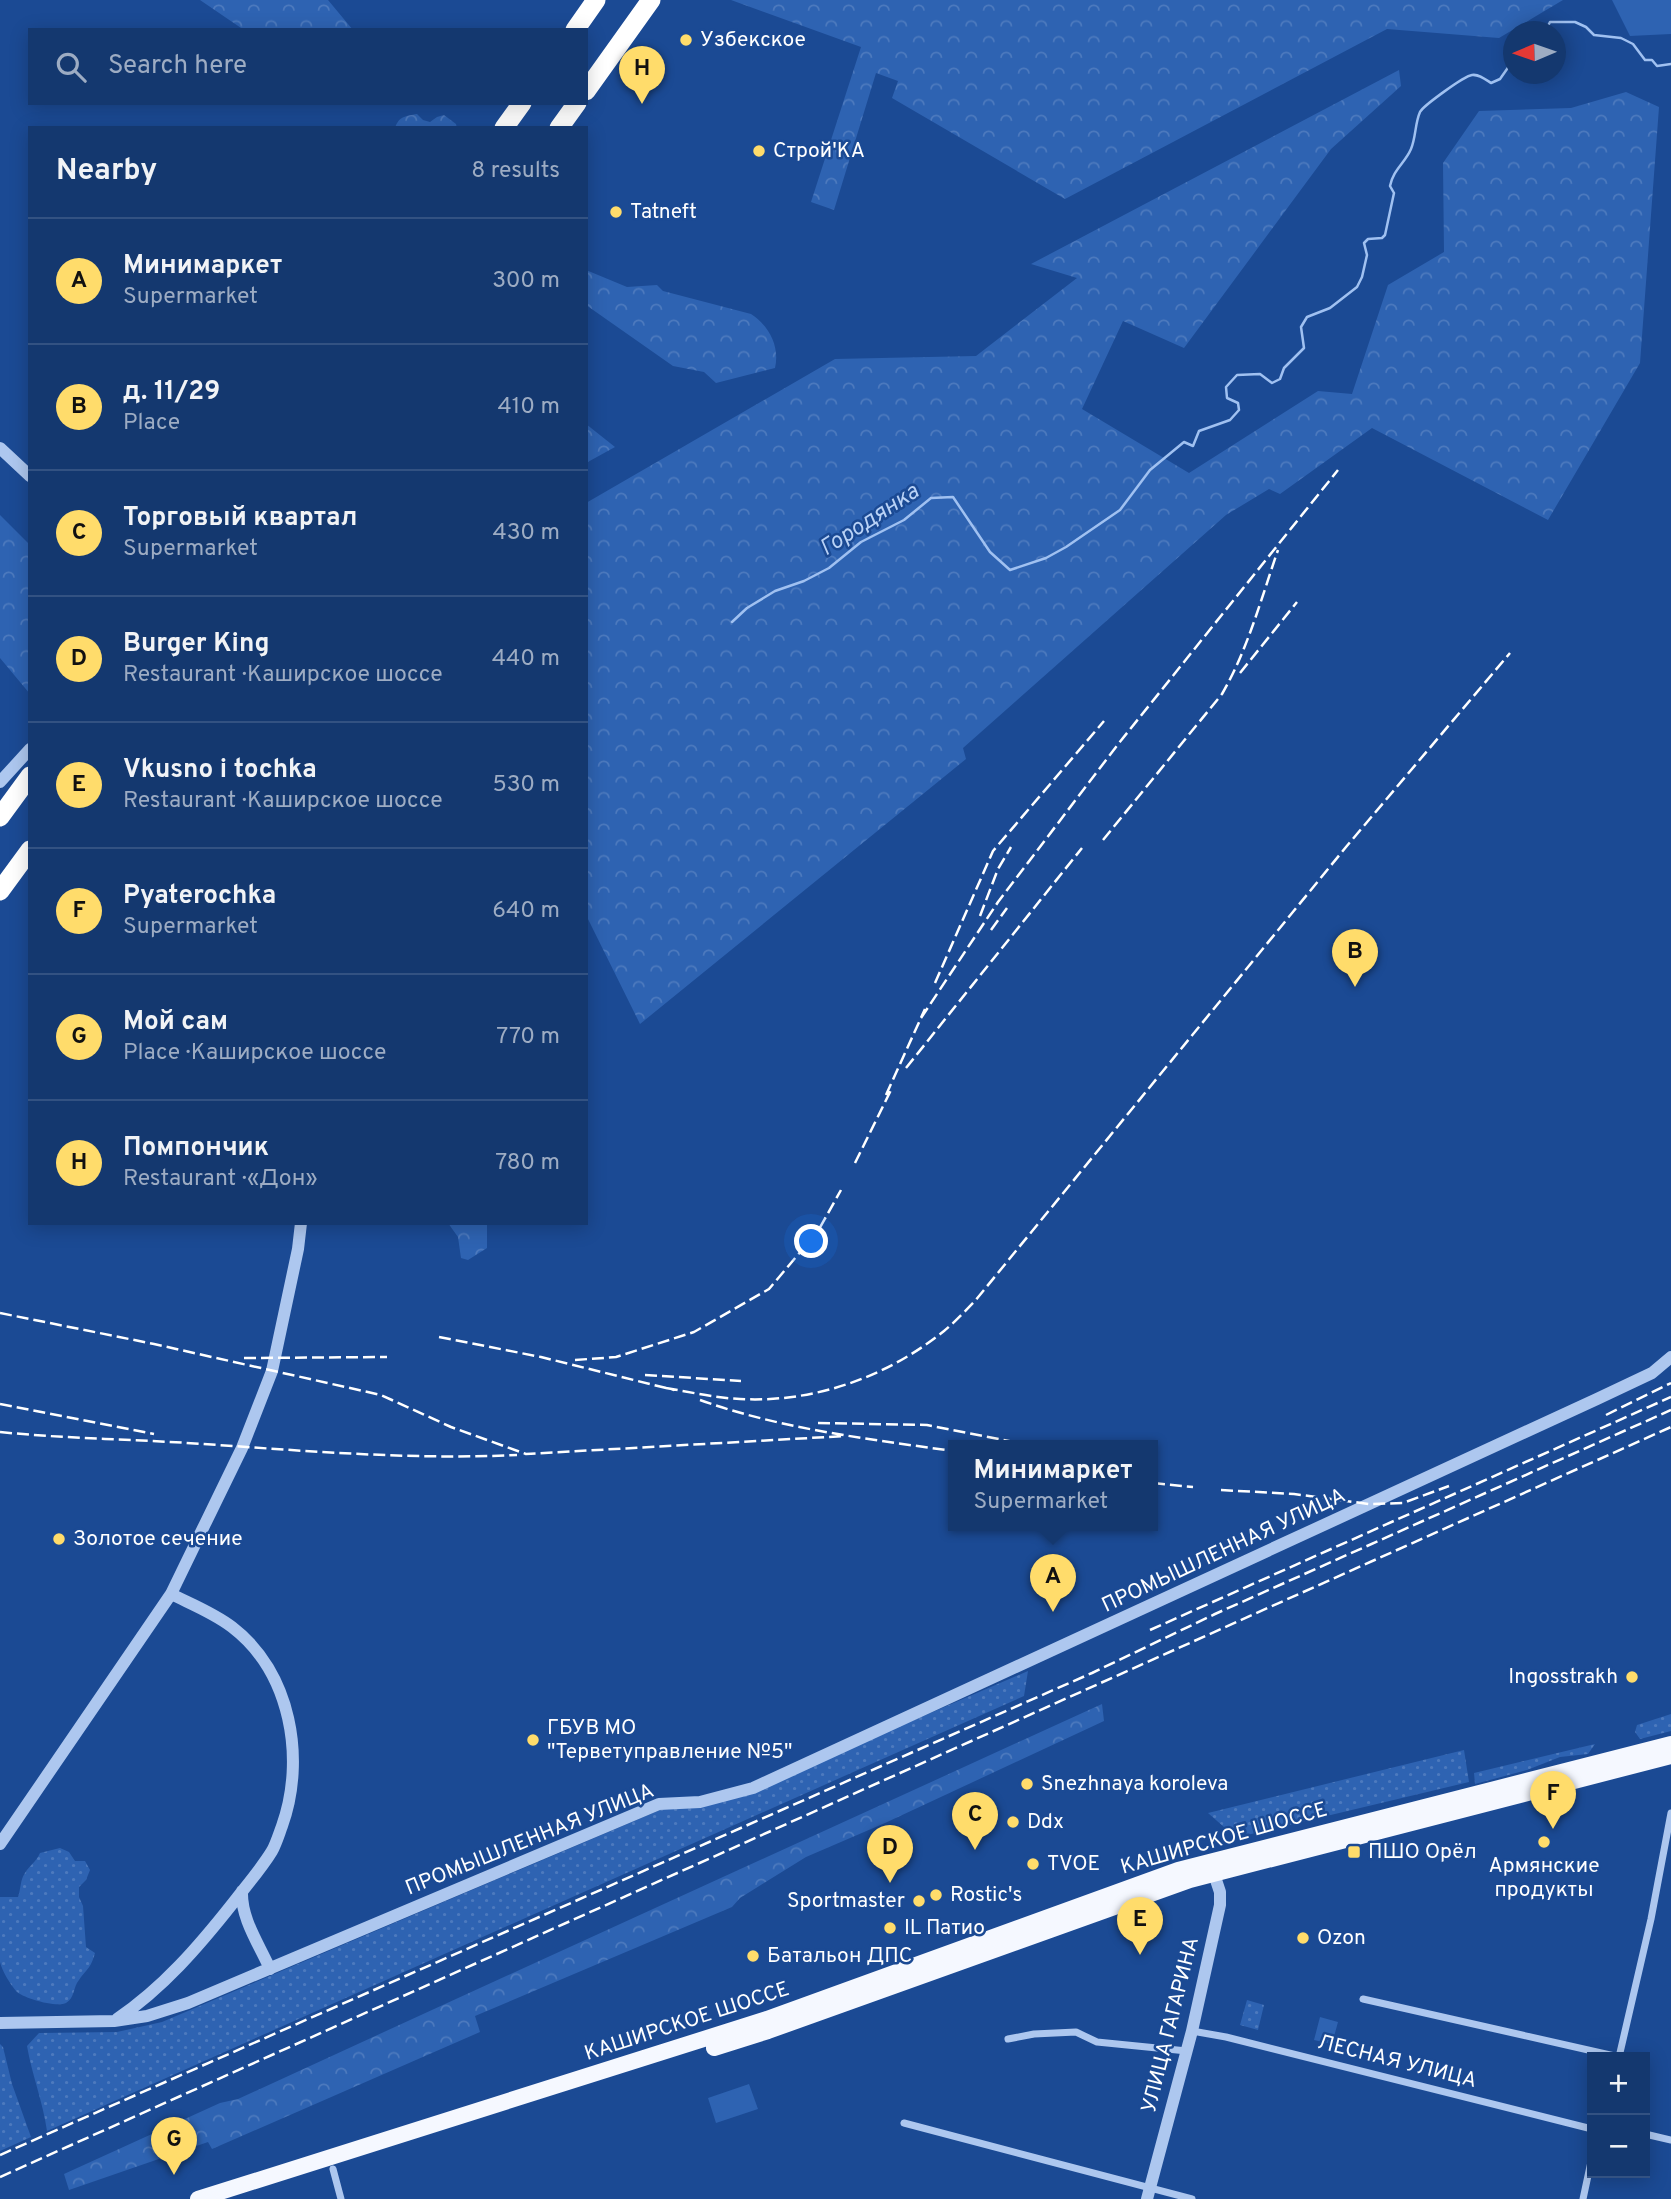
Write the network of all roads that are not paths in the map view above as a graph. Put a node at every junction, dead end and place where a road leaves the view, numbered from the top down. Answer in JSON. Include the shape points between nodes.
{"nodes":[{"id":1,"x":596,"y":0,"type":"edge"},
{"id":2,"x":651,"y":0,"type":"edge"},
{"id":3,"x":576,"y":28,"type":"edge"},
{"id":4,"x":588,"y":88,"type":"edge"},
{"id":5,"x":521,"y":105,"type":"edge"},
{"id":6,"x":576,"y":105,"type":"edge"},
{"id":7,"x":505,"y":126,"type":"edge"},
{"id":8,"x":560,"y":126,"type":"edge"},
{"id":9,"x":0,"y":448,"type":"edge"},
{"id":10,"x":28,"y":474,"type":"edge"},
{"id":11,"x":28,"y":751,"type":"edge"},
{"id":12,"x":28,"y":779,"type":"edge"},
{"id":13,"x":0,"y":782,"type":"edge"},
{"id":14,"x":0,"y":817,"type":"edge"},
{"id":15,"x":28,"y":853,"type":"edge"},
{"id":16,"x":0,"y":891,"type":"edge"},
{"id":17,"x":301,"y":1225,"type":"edge"},
{"id":18,"x":1671,"y":1357,"type":"edge"},
{"id":19,"x":171,"y":1594,"type":"junction"},
{"id":20,"x":1671,"y":1744,"type":"edge"},
{"id":21,"x":1671,"y":1756,"type":"edge"},
{"id":22,"x":1671,"y":1812,"type":"edge"},
{"id":23,"x":0,"y":1844,"type":"edge"},
{"id":24,"x":1212,"y":1867,"type":"junction"},
{"id":25,"x":242,"y":1891,"type":"junction"},
{"id":26,"x":270,"y":1969,"type":"junction"},
{"id":27,"x":1363,"y":1999,"type":"dead end"},
{"id":28,"x":114,"y":2021,"type":"junction"},
{"id":29,"x":0,"y":2022,"type":"edge"},
{"id":30,"x":1192,"y":2031,"type":"junction"},
{"id":31,"x":1008,"y":2039,"type":"dead end"},
{"id":32,"x":1187,"y":2051,"type":"junction"},
{"id":33,"x":1597,"y":2052,"type":"edge"},
{"id":34,"x":1620,"y":2052,"type":"edge"},
{"id":35,"x":904,"y":2123,"type":"dead end"},
{"id":36,"x":1587,"y":2128,"type":"edge"},
{"id":37,"x":1650,"y":2135,"type":"edge"},
{"id":38,"x":1671,"y":2140,"type":"edge"},
{"id":39,"x":333,"y":2169,"type":"junction"},
{"id":40,"x":1588,"y":2178,"type":"edge"},
{"id":41,"x":1148,"y":2194,"type":"edge"},
{"id":42,"x":198,"y":2199,"type":"edge"},
{"id":43,"x":234,"y":2199,"type":"edge"},
{"id":44,"x":341,"y":2199,"type":"edge"},
{"id":45,"x":1192,"y":2199,"type":"edge"},
{"id":46,"x":1583,"y":2199,"type":"edge"}],
"edges":[{"from":1,"to":3,"type":"highway"},
{"from":2,"to":4,"type":"highway"},
{"from":5,"to":7,"type":"highway"},
{"from":6,"to":8,"type":"highway"},
{"from":9,"to":10,"type":"street"},
{"from":11,"to":13,"type":"street"},
{"from":12,"to":14,"type":"highway"},
{"from":15,"to":16,"type":"highway"},
{"from":17,"to":19,"type":"street","via":[[272,1371],[242,1448]]},
{"from":18,"to":26,"type":"street","name":"ПРОМЫШЛЕННАЯ УЛИЦА","via":[[1652,1373],[1597,1399],[753,1788],[699,1802],[659,1804]]},
{"from":19,"to":23,"type":"street"},
{"from":19,"to":25,"type":"street","via":[[218,1618],[253,1647],[278,1688],[290,1723],[293,1781],[286,1813],[273,1850]]},
{"from":20,"to":24,"type":"main road","name":"КАШИРСКОЕ ШОССЕ"},
{"from":21,"to":24,"type":"main road","name":"КАШИРСКОЕ ШОССЕ"},
{"from":22,"to":34,"type":"street"},
{"from":24,"to":30,"type":"street","name":"УЛИЦА ГАГАРИНА","via":[[1220,1905]]},
{"from":24,"to":39,"type":"main road","name":"КАШИРСКОЕ ШОССЕ","via":[[768,2031]]},
{"from":24,"to":42,"type":"main road","name":"КАШИРСКОЕ ШОССЕ","via":[[1109,1893],[766,2020]]},
{"from":25,"to":26,"type":"street","via":[[245,1914]]},
{"from":25,"to":28,"type":"street","via":[[161,1985]]},
{"from":26,"to":28,"type":"street","name":"ПРОМЫШЛЕННАЯ УЛИЦА","via":[[160,2013]]},
{"from":27,"to":33,"type":"street"},
{"from":28,"to":29,"type":"street","name":"ПРОМЫШЛЕННАЯ УЛИЦА"},
{"from":30,"to":32,"type":"street","name":"УЛИЦА ГАГАРИНА"},
{"from":30,"to":36,"type":"street","name":"ЛЕСНАЯ УЛИЦА"},
{"from":31,"to":32,"type":"street","via":[[1076,2032],[1097,2042]]},
{"from":32,"to":41,"type":"street","name":"УЛИЦА ГАГАРИНА"},
{"from":35,"to":41,"type":"street"},
{"from":37,"to":38,"type":"street"},
{"from":39,"to":43,"type":"main road","name":"КАШИРСКОЕ ШОССЕ"},
{"from":39,"to":44,"type":"street"},
{"from":40,"to":46,"type":"street"},
{"from":41,"to":45,"type":"street"}]}
